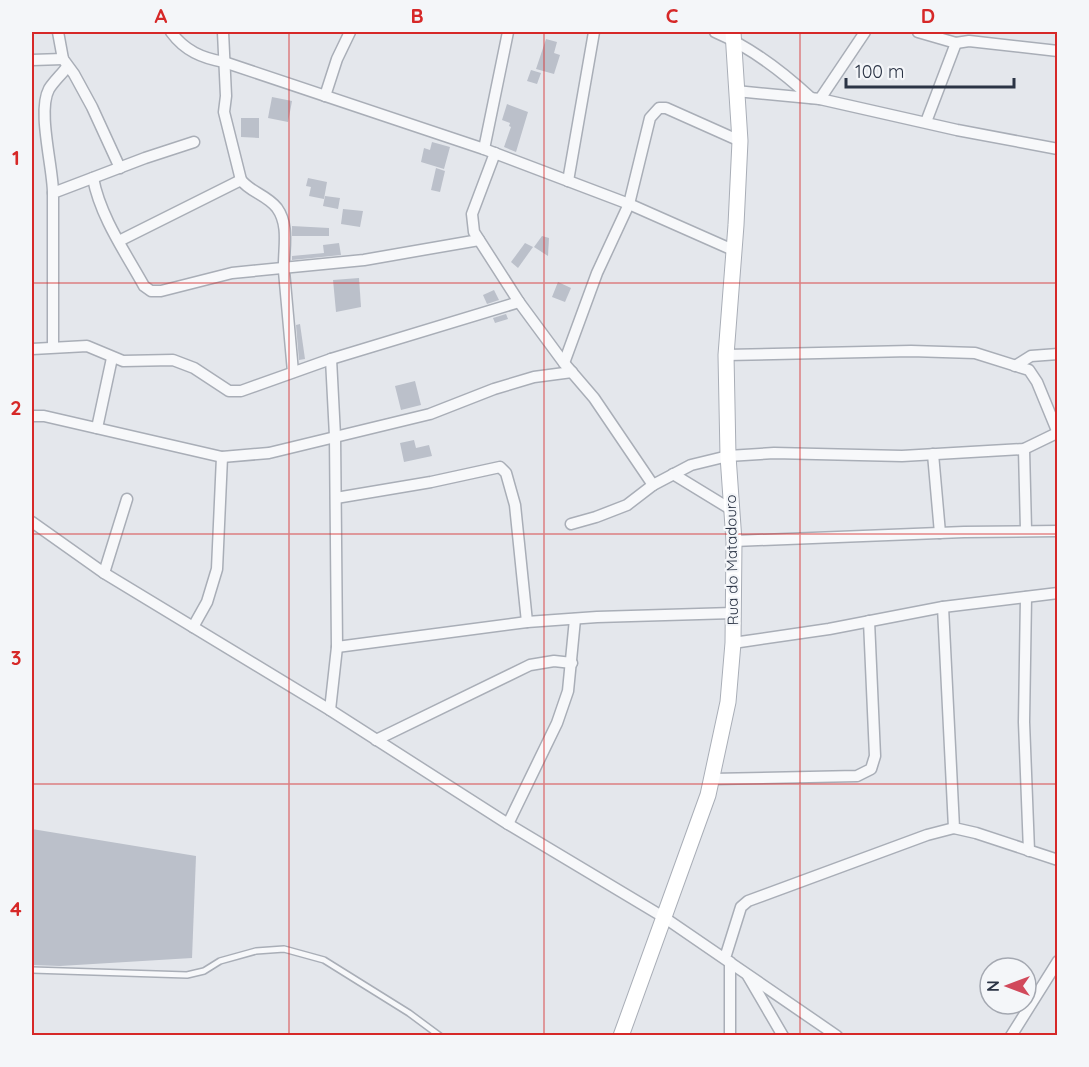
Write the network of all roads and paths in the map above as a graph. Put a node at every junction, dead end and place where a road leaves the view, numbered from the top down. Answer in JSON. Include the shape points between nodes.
{"nodes":[{"id":1,"x":58,"y":32,"type":"edge"},
{"id":2,"x":171,"y":32,"type":"edge"},
{"id":3,"x":223,"y":32,"type":"edge"},
{"id":4,"x":350,"y":32,"type":"edge"},
{"id":5,"x":508,"y":32,"type":"edge"},
{"id":6,"x":594,"y":32,"type":"edge"},
{"id":7,"x":715,"y":32,"type":"edge"},
{"id":8,"x":865,"y":32,"type":"edge"},
{"id":9,"x":918,"y":32,"type":"edge"},
{"id":10,"x":733,"y":35,"type":"edge"},
{"id":11,"x":971,"y":36,"type":"edge"},
{"id":12,"x":956,"y":43,"type":"junction"},
{"id":13,"x":1058,"y":51,"type":"edge"},
{"id":14,"x":32,"y":60,"type":"edge"},
{"id":15,"x":224,"y":62,"type":"junction"},
{"id":16,"x":65,"y":63,"type":"junction"},
{"id":17,"x":736,"y":91,"type":"junction"},
{"id":18,"x":325,"y":96,"type":"junction"},
{"id":19,"x":816,"y":99,"type":"junction"},
{"id":20,"x":926,"y":122,"type":"junction"},
{"id":21,"x":740,"y":141,"type":"junction"},
{"id":22,"x":194,"y":142,"type":"dead end"},
{"id":23,"x":484,"y":149,"type":"junction"},
{"id":24,"x":1058,"y":149,"type":"edge"},
{"id":25,"x":495,"y":153,"type":"junction"},
{"id":26,"x":120,"y":168,"type":"junction"},
{"id":27,"x":93,"y":178,"type":"junction"},
{"id":28,"x":241,"y":180,"type":"junction"},
{"id":29,"x":568,"y":181,"type":"junction"},
{"id":30,"x":53,"y":193,"type":"junction"},
{"id":31,"x":629,"y":204,"type":"junction"},
{"id":32,"x":479,"y":240,"type":"junction"},
{"id":33,"x":119,"y":241,"type":"junction"},
{"id":34,"x":733,"y":250,"type":"junction"},
{"id":35,"x":284,"y":268,"type":"junction"},
{"id":36,"x":519,"y":302,"type":"junction"},
{"id":37,"x":53,"y":347,"type":"junction"},
{"id":38,"x":32,"y":349,"type":"edge"},
{"id":39,"x":1058,"y":354,"type":"edge"},
{"id":40,"x":726,"y":355,"type":"junction"},
{"id":41,"x":112,"y":358,"type":"junction"},
{"id":42,"x":331,"y":359,"type":"junction"},
{"id":43,"x":564,"y":363,"type":"junction"},
{"id":44,"x":1015,"y":366,"type":"junction"},
{"id":45,"x":293,"y":372,"type":"junction"},
{"id":46,"x":572,"y":372,"type":"junction"},
{"id":47,"x":32,"y":416,"type":"edge"},
{"id":48,"x":96,"y":428,"type":"junction"},
{"id":49,"x":1057,"y":433,"type":"edge"},
{"id":50,"x":335,"y":436,"type":"junction"},
{"id":51,"x":1024,"y":449,"type":"junction"},
{"id":52,"x":933,"y":454,"type":"junction"},
{"id":53,"x":728,"y":456,"type":"junction"},
{"id":54,"x":222,"y":457,"type":"junction"},
{"id":55,"x":673,"y":474,"type":"junction"},
{"id":56,"x":653,"y":485,"type":"junction"},
{"id":57,"x":336,"y":498,"type":"junction"},
{"id":58,"x":127,"y":499,"type":"dead end"},
{"id":59,"x":732,"y":510,"type":"junction"},
{"id":60,"x":32,"y":522,"type":"edge"},
{"id":61,"x":571,"y":524,"type":"dead end"},
{"id":62,"x":1026,"y":530,"type":"junction"},
{"id":63,"x":1058,"y":531,"type":"edge"},
{"id":64,"x":940,"y":533,"type":"junction"},
{"id":65,"x":734,"y":542,"type":"junction"},
{"id":66,"x":104,"y":573,"type":"junction"},
{"id":67,"x":1058,"y":593,"type":"edge"},
{"id":68,"x":1026,"y":597,"type":"junction"},
{"id":69,"x":943,"y":607,"type":"junction"},
{"id":70,"x":733,"y":613,"type":"junction"},
{"id":71,"x":575,"y":619,"type":"junction"},
{"id":72,"x":527,"y":621,"type":"junction"},
{"id":73,"x":868,"y":621,"type":"junction"},
{"id":74,"x":194,"y":627,"type":"junction"},
{"id":75,"x":733,"y":643,"type":"junction"},
{"id":76,"x":337,"y":647,"type":"junction"},
{"id":77,"x":572,"y":663,"type":"junction"},
{"id":78,"x":330,"y":710,"type":"junction"},
{"id":79,"x":376,"y":740,"type":"junction"},
{"id":80,"x":712,"y":779,"type":"junction"},
{"id":81,"x":508,"y":824,"type":"junction"},
{"id":82,"x":954,"y":828,"type":"junction"},
{"id":83,"x":1029,"y":851,"type":"junction"},
{"id":84,"x":1058,"y":860,"type":"edge"},
{"id":85,"x":665,"y":918,"type":"junction"},
{"id":86,"x":728,"y":960,"type":"junction"},
{"id":87,"x":1058,"y":961,"type":"edge"},
{"id":88,"x":32,"y":970,"type":"edge"},
{"id":89,"x":746,"y":973,"type":"junction"},
{"id":90,"x":440,"y":1035,"type":"edge"},
{"id":91,"x":621,"y":1035,"type":"edge"},
{"id":92,"x":730,"y":1035,"type":"edge"},
{"id":93,"x":783,"y":1035,"type":"edge"},
{"id":94,"x":837,"y":1035,"type":"edge"},
{"id":95,"x":1011,"y":1035,"type":"edge"}],
"edges":[{"from":1,"to":16,"type":"street"},
{"from":2,"to":15,"type":"street","via":[[190,51]]},
{"from":3,"to":15,"type":"street"},
{"from":4,"to":18,"type":"street"},
{"from":5,"to":23,"type":"street"},
{"from":6,"to":29,"type":"street"},
{"from":7,"to":10,"type":"street"},
{"from":8,"to":19,"type":"street"},
{"from":9,"to":12,"type":"street"},
{"from":10,"to":17,"type":"street","name":"Rua do Matadouro"},
{"from":10,"to":19,"type":"street"},
{"from":11,"to":12,"type":"street"},
{"from":11,"to":13,"type":"street"},
{"from":12,"to":20,"type":"street"},
{"from":14,"to":16,"type":"street"},
{"from":15,"to":18,"type":"street"},
{"from":15,"to":28,"type":"street","via":[[224,112]]},
{"from":16,"to":26,"type":"street","via":[[92,107]]},
{"from":16,"to":30,"type":"street","via":[[45,100]]},
{"from":17,"to":19,"type":"street"},
{"from":17,"to":21,"type":"street","name":"Rua do Matadouro"},
{"from":18,"to":23,"type":"street"},
{"from":19,"to":20,"type":"street"},
{"from":20,"to":24,"type":"street"},
{"from":21,"to":31,"type":"street","via":[[659,108],[650,118]]},
{"from":21,"to":34,"type":"street","name":"Rua do Matadouro"},
{"from":22,"to":26,"type":"street"},
{"from":23,"to":25,"type":"street"},
{"from":25,"to":29,"type":"street"},
{"from":25,"to":32,"type":"street","via":[[472,214]]},
{"from":26,"to":27,"type":"street"},
{"from":27,"to":30,"type":"street"},
{"from":27,"to":33,"type":"street"},
{"from":28,"to":33,"type":"street"},
{"from":28,"to":35,"type":"street","via":[[266,197],[281,216]]},
{"from":29,"to":31,"type":"street"},
{"from":30,"to":37,"type":"street"},
{"from":31,"to":34,"type":"street"},
{"from":31,"to":43,"type":"street","via":[[597,273]]},
{"from":32,"to":35,"type":"street","via":[[364,260]]},
{"from":32,"to":36,"type":"street"},
{"from":33,"to":35,"type":"street","via":[[144,286],[151,291],[232,273]]},
{"from":34,"to":40,"type":"street","name":"Rua do Matadouro"},
{"from":35,"to":45,"type":"street"},
{"from":36,"to":42,"type":"street"},
{"from":36,"to":43,"type":"street"},
{"from":37,"to":38,"type":"street"},
{"from":37,"to":41,"type":"street","via":[[87,346]]},
{"from":39,"to":44,"type":"street","via":[[1031,356]]},
{"from":40,"to":44,"type":"street","via":[[975,353]]},
{"from":40,"to":53,"type":"street","name":"Rua do Matadouro"},
{"from":41,"to":45,"type":"street","via":[[123,362],[173,360],[194,368],[229,391]]},
{"from":41,"to":48,"type":"street"},
{"from":42,"to":45,"type":"street"},
{"from":42,"to":50,"type":"street"},
{"from":43,"to":46,"type":"street"},
{"from":44,"to":49,"type":"street","via":[[1029,370],[1037,382]]},
{"from":46,"to":50,"type":"street","via":[[534,377],[430,414]]},
{"from":46,"to":56,"type":"street"},
{"from":47,"to":48,"type":"street"},
{"from":48,"to":54,"type":"street"},
{"from":49,"to":51,"type":"street"},
{"from":50,"to":54,"type":"street","via":[[269,453]]},
{"from":50,"to":57,"type":"street"},
{"from":51,"to":52,"type":"street"},
{"from":51,"to":62,"type":"street"},
{"from":52,"to":53,"type":"street"},
{"from":52,"to":64,"type":"street"},
{"from":53,"to":55,"type":"street"},
{"from":53,"to":59,"type":"street","name":"Rua do Matadouro"},
{"from":54,"to":74,"type":"street","via":[[218,569]]},
{"from":55,"to":56,"type":"street"},
{"from":55,"to":59,"type":"street"},
{"from":56,"to":61,"type":"street","via":[[627,505]]},
{"from":57,"to":72,"type":"street","via":[[500,467],[506,473],[514,505]]},
{"from":57,"to":76,"type":"street"},
{"from":58,"to":66,"type":"street"},
{"from":59,"to":65,"type":"street","name":"Rua do Matadouro"},
{"from":60,"to":66,"type":"street"},
{"from":62,"to":63,"type":"street"},
{"from":62,"to":64,"type":"street"},
{"from":64,"to":65,"type":"street"},
{"from":65,"to":70,"type":"street","name":"Rua do Matadouro"},
{"from":66,"to":74,"type":"street"},
{"from":67,"to":68,"type":"street"},
{"from":68,"to":69,"type":"street"},
{"from":68,"to":83,"type":"street","via":[[1024,722]]},
{"from":69,"to":73,"type":"street"},
{"from":69,"to":82,"type":"street"},
{"from":70,"to":71,"type":"street"},
{"from":70,"to":75,"type":"street","name":"Rua do Matadouro"},
{"from":71,"to":72,"type":"street"},
{"from":71,"to":77,"type":"street"},
{"from":72,"to":76,"type":"street"},
{"from":73,"to":75,"type":"street"},
{"from":73,"to":80,"type":"street","via":[[875,756],[871,769],[857,776]]},
{"from":74,"to":78,"type":"street"},
{"from":75,"to":80,"type":"street","name":"Rua do Matadouro","via":[[728,702]]},
{"from":76,"to":78,"type":"street"},
{"from":77,"to":79,"type":"street","via":[[530,665]]},
{"from":77,"to":81,"type":"street","via":[[557,723]]},
{"from":78,"to":79,"type":"street"},
{"from":79,"to":81,"type":"street"},
{"from":80,"to":85,"type":"street","name":"Rua do Matadouro"},
{"from":81,"to":85,"type":"street"},
{"from":82,"to":83,"type":"street"},
{"from":82,"to":86,"type":"street","via":[[748,901],[741,908]]},
{"from":83,"to":84,"type":"street"},
{"from":85,"to":86,"type":"street"},
{"from":85,"to":91,"type":"street","name":"Rua do Matadouro"},
{"from":86,"to":89,"type":"street"},
{"from":86,"to":92,"type":"street"},
{"from":87,"to":95,"type":"street"},
{"from":88,"to":90,"type":"lane","via":[[187,975],[256,951],[284,950],[324,960]]},
{"from":89,"to":93,"type":"street"},
{"from":89,"to":94,"type":"street"}]}
